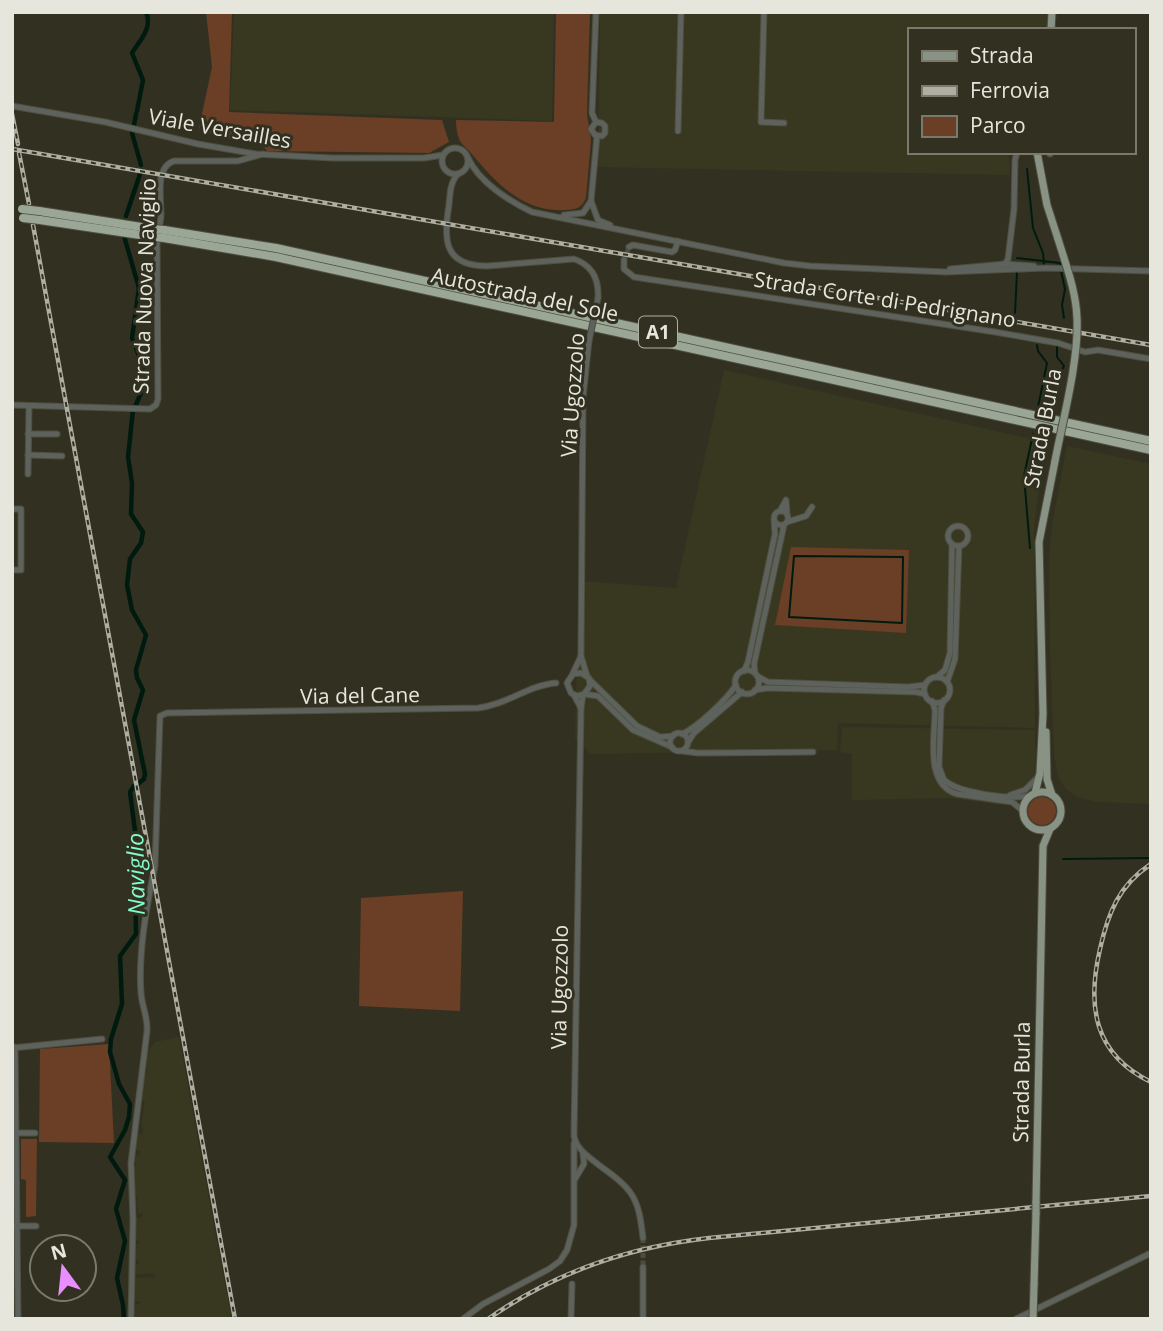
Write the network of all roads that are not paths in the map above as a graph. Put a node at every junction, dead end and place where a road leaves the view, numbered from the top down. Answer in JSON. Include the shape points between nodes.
{"nodes":[{"id":1,"x":596,"y":12,"type":"edge"},
{"id":2,"x":681,"y":12,"type":"edge"},
{"id":3,"x":764,"y":12,"type":"edge"},
{"id":4,"x":12,"y":106,"type":"edge"},
{"id":5,"x":596,"y":122,"type":"junction"},
{"id":6,"x":784,"y":123,"type":"dead end"},
{"id":7,"x":678,"y":131,"type":"dead end"},
{"id":8,"x":597,"y":136,"type":"junction"},
{"id":9,"x":263,"y":154,"type":"junction"},
{"id":10,"x":1017,"y":154,"type":"edge"},
{"id":11,"x":1037,"y":154,"type":"edge"},
{"id":12,"x":443,"y":155,"type":"junction"},
{"id":13,"x":301,"y":156,"type":"dead end"},
{"id":14,"x":310,"y":158,"type":"junction"},
{"id":15,"x":424,"y":158,"type":"junction"},
{"id":16,"x":468,"y":158,"type":"junction"},
{"id":17,"x":446,"y":170,"type":"junction"},
{"id":18,"x":459,"y":173,"type":"junction"},
{"id":19,"x":479,"y":174,"type":"junction"},
{"id":20,"x":451,"y":187,"type":"junction"},
{"id":21,"x":12,"y":209,"type":"edge"},
{"id":22,"x":590,"y":209,"type":"junction"},
{"id":23,"x":23,"y":214,"type":"junction"},
{"id":24,"x":549,"y":215,"type":"junction"},
{"id":25,"x":12,"y":217,"type":"edge"},
{"id":26,"x":587,"y":222,"type":"junction"},
{"id":27,"x":622,"y":230,"type":"junction"},
{"id":28,"x":164,"y":234,"type":"junction"},
{"id":29,"x":678,"y":241,"type":"junction"},
{"id":30,"x":629,"y":247,"type":"dead end"},
{"id":31,"x":1007,"y":252,"type":"junction"},
{"id":32,"x":624,"y":260,"type":"dead end"},
{"id":33,"x":1004,"y":262,"type":"junction"},
{"id":34,"x":1014,"y":267,"type":"junction"},
{"id":35,"x":933,"y":271,"type":"junction"},
{"id":36,"x":965,"y":271,"type":"junction"},
{"id":37,"x":1151,"y":271,"type":"edge"},
{"id":38,"x":1151,"y":359,"type":"edge"},
{"id":39,"x":12,"y":405,"type":"edge"},
{"id":40,"x":29,"y":406,"type":"junction"},
{"id":41,"x":28,"y":434,"type":"junction"},
{"id":42,"x":57,"y":434,"type":"dead end"},
{"id":43,"x":1151,"y":441,"type":"edge"},
{"id":44,"x":1151,"y":450,"type":"edge"},
{"id":45,"x":28,"y":455,"type":"junction"},
{"id":46,"x":62,"y":456,"type":"dead end"},
{"id":47,"x":29,"y":474,"type":"dead end"},
{"id":48,"x":812,"y":507,"type":"dead end"},
{"id":49,"x":12,"y":509,"type":"edge"},
{"id":50,"x":780,"y":511,"type":"junction"},
{"id":51,"x":787,"y":519,"type":"junction"},
{"id":52,"x":774,"y":520,"type":"junction"},
{"id":53,"x":956,"y":546,"type":"junction"},
{"id":54,"x":12,"y":570,"type":"edge"},
{"id":55,"x":581,"y":656,"type":"junction"},
{"id":56,"x":744,"y":671,"type":"junction"},
{"id":57,"x":573,"y":674,"type":"junction"},
{"id":58,"x":756,"y":675,"type":"junction"},
{"id":59,"x":937,"y":677,"type":"junction"},
{"id":60,"x":588,"y":678,"type":"junction"},
{"id":61,"x":947,"y":682,"type":"junction"},
{"id":62,"x":567,"y":683,"type":"junction"},
{"id":63,"x":736,"y":685,"type":"junction"},
{"id":64,"x":925,"y":685,"type":"junction"},
{"id":65,"x":755,"y":690,"type":"junction"},
{"id":66,"x":742,"y":692,"type":"junction"},
{"id":67,"x":925,"y":694,"type":"junction"},
{"id":68,"x":574,"y":695,"type":"junction"},
{"id":69,"x":584,"y":695,"type":"junction"},
{"id":70,"x":944,"y":700,"type":"junction"},
{"id":71,"x":932,"y":702,"type":"junction"},
{"id":72,"x":581,"y":708,"type":"junction"},
{"id":73,"x":1043,"y":714,"type":"junction"},
{"id":74,"x":682,"y":734,"type":"junction"},
{"id":75,"x":673,"y":736,"type":"junction"},
{"id":76,"x":688,"y":742,"type":"junction"},
{"id":77,"x":672,"y":747,"type":"junction"},
{"id":78,"x":682,"y":751,"type":"junction"},
{"id":79,"x":813,"y":752,"type":"dead end"},
{"id":80,"x":698,"y":753,"type":"junction"},
{"id":81,"x":1041,"y":773,"type":"junction"},
{"id":82,"x":1032,"y":795,"type":"junction"},
{"id":83,"x":1052,"y":795,"type":"junction"},
{"id":84,"x":998,"y":796,"type":"junction"},
{"id":85,"x":1022,"y":810,"type":"junction"},
{"id":86,"x":1050,"y":829,"type":"junction"},
{"id":87,"x":1035,"y":830,"type":"junction"},
{"id":88,"x":1043,"y":846,"type":"junction"},
{"id":89,"x":102,"y":1039,"type":"dead end"},
{"id":90,"x":14,"y":1048,"type":"edge"},
{"id":91,"x":14,"y":1133,"type":"edge"},
{"id":92,"x":35,"y":1133,"type":"dead end"},
{"id":93,"x":574,"y":1137,"type":"junction"},
{"id":94,"x":585,"y":1155,"type":"junction"},
{"id":95,"x":601,"y":1165,"type":"junction"},
{"id":96,"x":581,"y":1168,"type":"junction"},
{"id":97,"x":573,"y":1169,"type":"junction"},
{"id":98,"x":574,"y":1182,"type":"junction"},
{"id":99,"x":15,"y":1226,"type":"edge"},
{"id":100,"x":36,"y":1226,"type":"dead end"},
{"id":101,"x":643,"y":1238,"type":"tunnel mouth"},
{"id":102,"x":1151,"y":1253,"type":"edge"},
{"id":103,"x":643,"y":1267,"type":"tunnel mouth"},
{"id":104,"x":572,"y":1284,"type":"dead end"},
{"id":105,"x":18,"y":1319,"type":"edge"},
{"id":106,"x":131,"y":1319,"type":"edge"},
{"id":107,"x":463,"y":1319,"type":"edge"},
{"id":108,"x":571,"y":1319,"type":"edge"},
{"id":109,"x":643,"y":1319,"type":"edge"},
{"id":110,"x":1016,"y":1319,"type":"edge"},
{"id":111,"x":1033,"y":1319,"type":"edge"}],
"edges":[{"from":1,"to":5,"type":"street","via":[[592,113]]},
{"from":2,"to":7,"type":"street"},
{"from":3,"to":6,"type":"street","via":[[761,122]]},
{"from":4,"to":9,"type":"street","name":"Viale Versailles"},
{"from":5,"to":8,"type":"street","via":[[591,130]]},
{"from":5,"to":8,"type":"street","via":[[606,128]]},
{"from":8,"to":22,"type":"street"},
{"from":9,"to":14,"type":"street","name":"Viale Versailles"},
{"from":9,"to":40,"type":"street","name":"Strada Nuova Naviglio","via":[[238,161],[176,160],[165,167],[157,245],[156,405]]},
{"from":10,"to":31,"type":"street"},
{"from":11,"to":73,"type":"main road","name":"Strada Burla","bridge":true,"via":[[1077,318],[1075,351],[1039,542]]},
{"from":12,"to":15,"type":"street","name":"Viale Versailles"},
{"from":12,"to":16,"type":"street","via":[[458,148]]},
{"from":12,"to":17,"type":"street"},
{"from":13,"to":14,"type":"street"},
{"from":14,"to":15,"type":"street","name":"Viale Versailles"},
{"from":15,"to":17,"type":"street","name":"Viale Versailles"},
{"from":16,"to":18,"type":"street"},
{"from":16,"to":19,"type":"street"},
{"from":17,"to":18,"type":"street"},
{"from":17,"to":20,"type":"street","name":"Via Ugozzolo"},
{"from":18,"to":19,"type":"street"},
{"from":18,"to":20,"type":"street","name":"Via Ugozzolo"},
{"from":19,"to":24,"type":"street","via":[[517,205]]},
{"from":20,"to":55,"type":"street","name":"Via Ugozzolo","bridge":true,"via":[[446,233],[455,258],[473,266],[575,259],[593,271],[597,283],[583,398]]},
{"from":21,"to":23,"type":"highway","name":"Autostrada del Sole","number":"A1"},
{"from":22,"to":24,"type":"street","via":[[575,216]]},
{"from":22,"to":26,"type":"street"},
{"from":22,"to":27,"type":"street","via":[[598,220]]},
{"from":23,"to":25,"type":"highway","name":"Autostrada del Sole","number":"A1"},
{"from":23,"to":28,"type":"highway","name":"Autostrada del Sole","number":"A1","bridge":true},
{"from":24,"to":26,"type":"street"},
{"from":26,"to":27,"type":"street"},
{"from":27,"to":29,"type":"street"},
{"from":28,"to":43,"type":"highway","name":"Autostrada del Sole","number":"A1","via":[[276,248]]},
{"from":28,"to":44,"type":"highway","name":"Autostrada del Sole","number":"A1"},
{"from":29,"to":30,"type":"street","via":[[672,252]]},
{"from":29,"to":35,"type":"street","via":[[810,266]]},
{"from":31,"to":33,"type":"street"},
{"from":31,"to":34,"type":"street"},
{"from":32,"to":38,"type":"street","name":"Strada Corte di Pedrignano","via":[[624,269],[634,277]]},
{"from":33,"to":34,"type":"street"},
{"from":33,"to":35,"type":"street"},
{"from":33,"to":36,"type":"street","via":[[999,267]]},
{"from":34,"to":36,"type":"street"},
{"from":34,"to":37,"type":"street"},
{"from":35,"to":36,"type":"street"},
{"from":39,"to":40,"type":"street","name":"Strada Nuova Naviglio"},
{"from":40,"to":41,"type":"street"},
{"from":41,"to":42,"type":"street"},
{"from":41,"to":45,"type":"street"},
{"from":45,"to":46,"type":"street"},
{"from":45,"to":47,"type":"street"},
{"from":48,"to":51,"type":"street","via":[[808,514]]},
{"from":49,"to":54,"type":"street","via":[[21,509],[21,570]]},
{"from":50,"to":51,"type":"street"},
{"from":50,"to":51,"type":"street","via":[[786,500]]},
{"from":50,"to":52,"type":"street"},
{"from":51,"to":52,"type":"street","via":[[778,525]]},
{"from":51,"to":58,"type":"street","via":[[755,654]]},
{"from":52,"to":56,"type":"street","via":[[775,534]]},
{"from":53,"to":53,"type":"street","via":[[967,539],[963,528],[953,527],[947,535]]},
{"from":53,"to":59,"type":"street","via":[[950,659]]},
{"from":53,"to":61,"type":"street","via":[[955,659]]},
{"from":55,"to":57,"type":"street","name":"Via Ugozzolo"},
{"from":55,"to":60,"type":"street","name":"Via Ugozzolo"},
{"from":56,"to":58,"type":"street"},
{"from":56,"to":63,"type":"street","via":[[738,674]]},
{"from":57,"to":60,"type":"street"},
{"from":57,"to":62,"type":"street","name":"Via Ugozzolo"},
{"from":58,"to":64,"type":"street","via":[[768,682]]},
{"from":58,"to":65,"type":"street"},
{"from":59,"to":61,"type":"street"},
{"from":59,"to":64,"type":"street"},
{"from":60,"to":69,"type":"street","name":"Via Ugozzolo"},
{"from":60,"to":75,"type":"street","via":[[638,727],[660,737]]},
{"from":61,"to":70,"type":"street","via":[[950,691]]},
{"from":62,"to":68,"type":"street","name":"Via Ugozzolo"},
{"from":62,"to":106,"type":"street","name":"Via del Cane","via":[[542,684],[502,704],[478,708],[160,715],[155,866],[141,972],[147,1035],[131,1163]]},
{"from":63,"to":66,"type":"street"},
{"from":63,"to":74,"type":"street"},
{"from":64,"to":67,"type":"street"},
{"from":65,"to":66,"type":"street"},
{"from":65,"to":67,"type":"street"},
{"from":66,"to":76,"type":"street"},
{"from":67,"to":71,"type":"street"},
{"from":68,"to":69,"type":"street"},
{"from":68,"to":72,"type":"street","name":"Via Ugozzolo"},
{"from":69,"to":72,"type":"street","name":"Via Ugozzolo"},
{"from":69,"to":77,"type":"street","via":[[601,698],[635,731]]},
{"from":70,"to":71,"type":"street"},
{"from":70,"to":84,"type":"street","via":[[939,767],[944,780],[958,789]]},
{"from":71,"to":85,"type":"street","via":[[935,768],[941,784],[950,792],[1012,802]]},
{"from":72,"to":93,"type":"street","name":"Via Ugozzolo"},
{"from":73,"to":81,"type":"main road","name":"Strada Burla"},
{"from":73,"to":83,"type":"main road","name":"Strada Burla"},
{"from":74,"to":75,"type":"street"},
{"from":74,"to":76,"type":"street"},
{"from":75,"to":77,"type":"street"},
{"from":76,"to":78,"type":"street"},
{"from":76,"to":80,"type":"street"},
{"from":77,"to":78,"type":"street"},
{"from":78,"to":80,"type":"street"},
{"from":79,"to":80,"type":"street"},
{"from":81,"to":82,"type":"main road","name":"Strada Burla"},
{"from":81,"to":84,"type":"street","via":[[1017,794]]},
{"from":82,"to":83,"type":"main road"},
{"from":82,"to":84,"type":"street"},
{"from":82,"to":85,"type":"main road","name":"Strada Burla"},
{"from":83,"to":86,"type":"main road","name":"Strada Burla","via":[[1061,810]]},
{"from":85,"to":87,"type":"main road","name":"Strada Burla"},
{"from":86,"to":87,"type":"main road"},
{"from":86,"to":88,"type":"main road","name":"Strada Burla"},
{"from":87,"to":88,"type":"main road","name":"Strada Burla"},
{"from":88,"to":111,"type":"main road","name":"Strada Burla","bridge":true},
{"from":89,"to":90,"type":"street"},
{"from":90,"to":91,"type":"street"},
{"from":91,"to":92,"type":"street"},
{"from":91,"to":99,"type":"street"},
{"from":93,"to":94,"type":"street","name":"Via Ugozzolo"},
{"from":93,"to":97,"type":"street"},
{"from":94,"to":95,"type":"street"},
{"from":94,"to":96,"type":"street"},
{"from":94,"to":97,"type":"street"},
{"from":95,"to":96,"type":"street"},
{"from":95,"to":101,"type":"street","via":[[631,1193]]},
{"from":96,"to":98,"type":"street"},
{"from":97,"to":98,"type":"street"},
{"from":98,"to":107,"type":"street","via":[[572,1238],[560,1261]]},
{"from":99,"to":100,"type":"street"},
{"from":99,"to":105,"type":"street"},
{"from":102,"to":110,"type":"street"},
{"from":103,"to":109,"type":"street"},
{"from":104,"to":108,"type":"street"}]}
